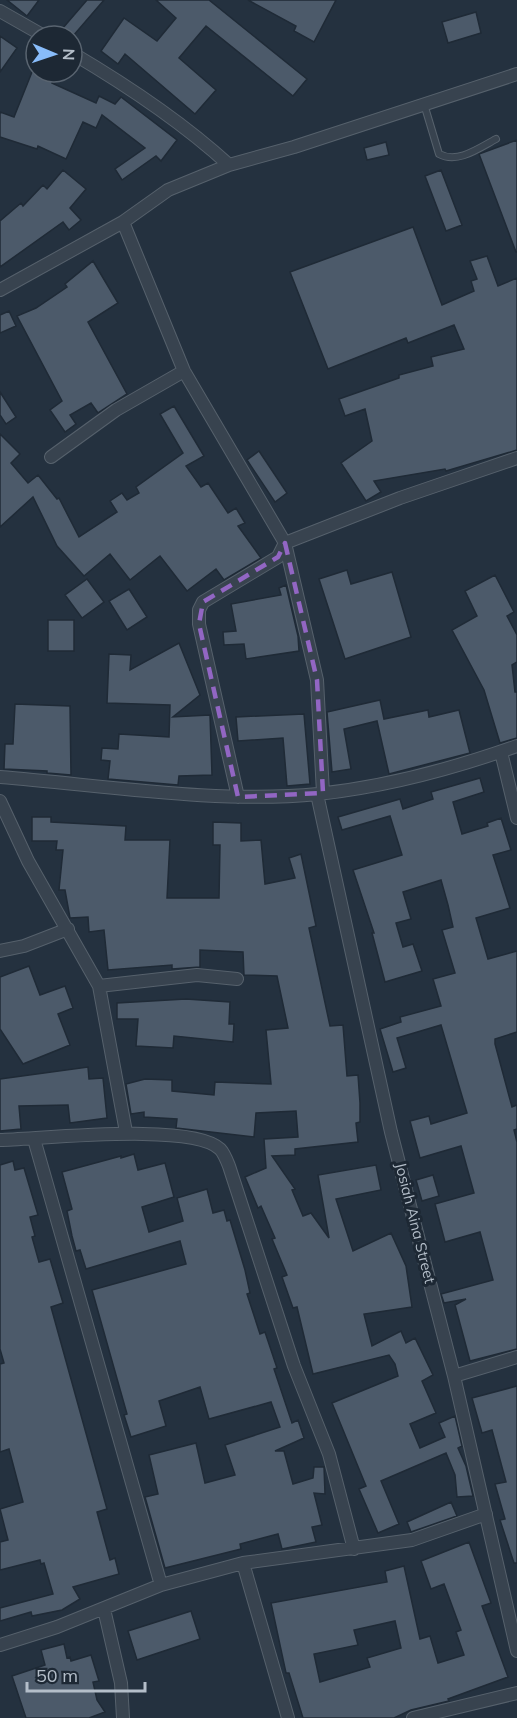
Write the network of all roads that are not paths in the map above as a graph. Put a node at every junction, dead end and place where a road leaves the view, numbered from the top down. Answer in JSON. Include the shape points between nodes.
{"nodes":[{"id":1,"x":0,"y":11,"type":"edge"},
{"id":2,"x":24,"y":25,"type":"edge"},
{"id":3,"x":84,"y":60,"type":"edge"},
{"id":4,"x":517,"y":74,"type":"edge"},
{"id":5,"x":424,"y":104,"type":"junction"},
{"id":6,"x":496,"y":139,"type":"dead end"},
{"id":7,"x":229,"y":165,"type":"junction"},
{"id":8,"x":123,"y":222,"type":"junction"},
{"id":9,"x":0,"y":290,"type":"edge"},
{"id":10,"x":184,"y":371,"type":"junction"},
{"id":11,"x":51,"y":457,"type":"dead end"},
{"id":12,"x":517,"y":458,"type":"edge"},
{"id":13,"x":285,"y":543,"type":"junction"},
{"id":14,"x":517,"y":746,"type":"edge"},
{"id":15,"x":501,"y":752,"type":"junction"},
{"id":16,"x":0,"y":777,"type":"edge"},
{"id":17,"x":320,"y":793,"type":"junction"},
{"id":18,"x":238,"y":797,"type":"junction"},
{"id":19,"x":0,"y":801,"type":"edge"},
{"id":20,"x":517,"y":818,"type":"edge"},
{"id":21,"x":68,"y":929,"type":"junction"},
{"id":22,"x":0,"y":951,"type":"edge"},
{"id":23,"x":237,"y":979,"type":"dead end"},
{"id":24,"x":99,"y":986,"type":"junction"},
{"id":25,"x":126,"y":1132,"type":"junction"},
{"id":26,"x":34,"y":1139,"type":"junction"},
{"id":27,"x":0,"y":1140,"type":"edge"},
{"id":28,"x":517,"y":1357,"type":"edge"},
{"id":29,"x":454,"y":1376,"type":"junction"},
{"id":30,"x":486,"y":1514,"type":"junction"},
{"id":31,"x":354,"y":1549,"type":"junction"},
{"id":32,"x":243,"y":1563,"type":"junction"},
{"id":33,"x":161,"y":1585,"type":"junction"},
{"id":34,"x":104,"y":1609,"type":"junction"},
{"id":35,"x":0,"y":1645,"type":"edge"},
{"id":36,"x":517,"y":1651,"type":"edge"},
{"id":37,"x":517,"y":1693,"type":"edge"},
{"id":38,"x":123,"y":1718,"type":"edge"},
{"id":39,"x":288,"y":1718,"type":"edge"},
{"id":40,"x":413,"y":1718,"type":"edge"}],
"edges":[{"from":1,"to":2,"type":"street"},
{"from":3,"to":7,"type":"street","via":[[190,129]]},
{"from":4,"to":5,"type":"street"},
{"from":5,"to":6,"type":"lane","via":[[440,154],[448,159],[458,159]]},
{"from":5,"to":7,"type":"street"},
{"from":7,"to":8,"type":"street","via":[[168,189]]},
{"from":8,"to":9,"type":"street"},
{"from":8,"to":10,"type":"street","name":"Josiah Aina Street"},
{"from":10,"to":11,"type":"street","via":[[116,410]]},
{"from":10,"to":13,"type":"street","name":"Josiah Aina Street"},
{"from":12,"to":13,"type":"street","via":[[399,498]]},
{"from":13,"to":17,"type":"street","name":"Josiah Aina Street","via":[[317,680]]},
{"from":13,"to":18,"type":"street","via":[[278,557],[203,602],[199,610]]},
{"from":14,"to":15,"type":"street"},
{"from":15,"to":17,"type":"street","via":[[374,786]]},
{"from":15,"to":20,"type":"street"},
{"from":16,"to":18,"type":"street"},
{"from":17,"to":18,"type":"street"},
{"from":17,"to":29,"type":"street","name":"Josiah Aina Street","via":[[391,1132]]},
{"from":19,"to":21,"type":"street","via":[[28,861]]},
{"from":21,"to":22,"type":"street"},
{"from":21,"to":24,"type":"street"},
{"from":23,"to":24,"type":"street","via":[[197,975]]},
{"from":24,"to":25,"type":"street"},
{"from":25,"to":26,"type":"street"},
{"from":25,"to":31,"type":"street","via":[[203,1140],[220,1149],[328,1454]]},
{"from":26,"to":27,"type":"street"},
{"from":26,"to":33,"type":"street"},
{"from":28,"to":29,"type":"street"},
{"from":29,"to":30,"type":"street","name":"Josiah Aina Street"},
{"from":30,"to":31,"type":"street","via":[[412,1540]]},
{"from":30,"to":36,"type":"street","name":"Josiah Aina Street"},
{"from":31,"to":32,"type":"street"},
{"from":32,"to":33,"type":"street"},
{"from":32,"to":39,"type":"street"},
{"from":33,"to":34,"type":"street"},
{"from":34,"to":35,"type":"street"},
{"from":34,"to":38,"type":"street","via":[[121,1683]]},
{"from":37,"to":40,"type":"street"}]}
